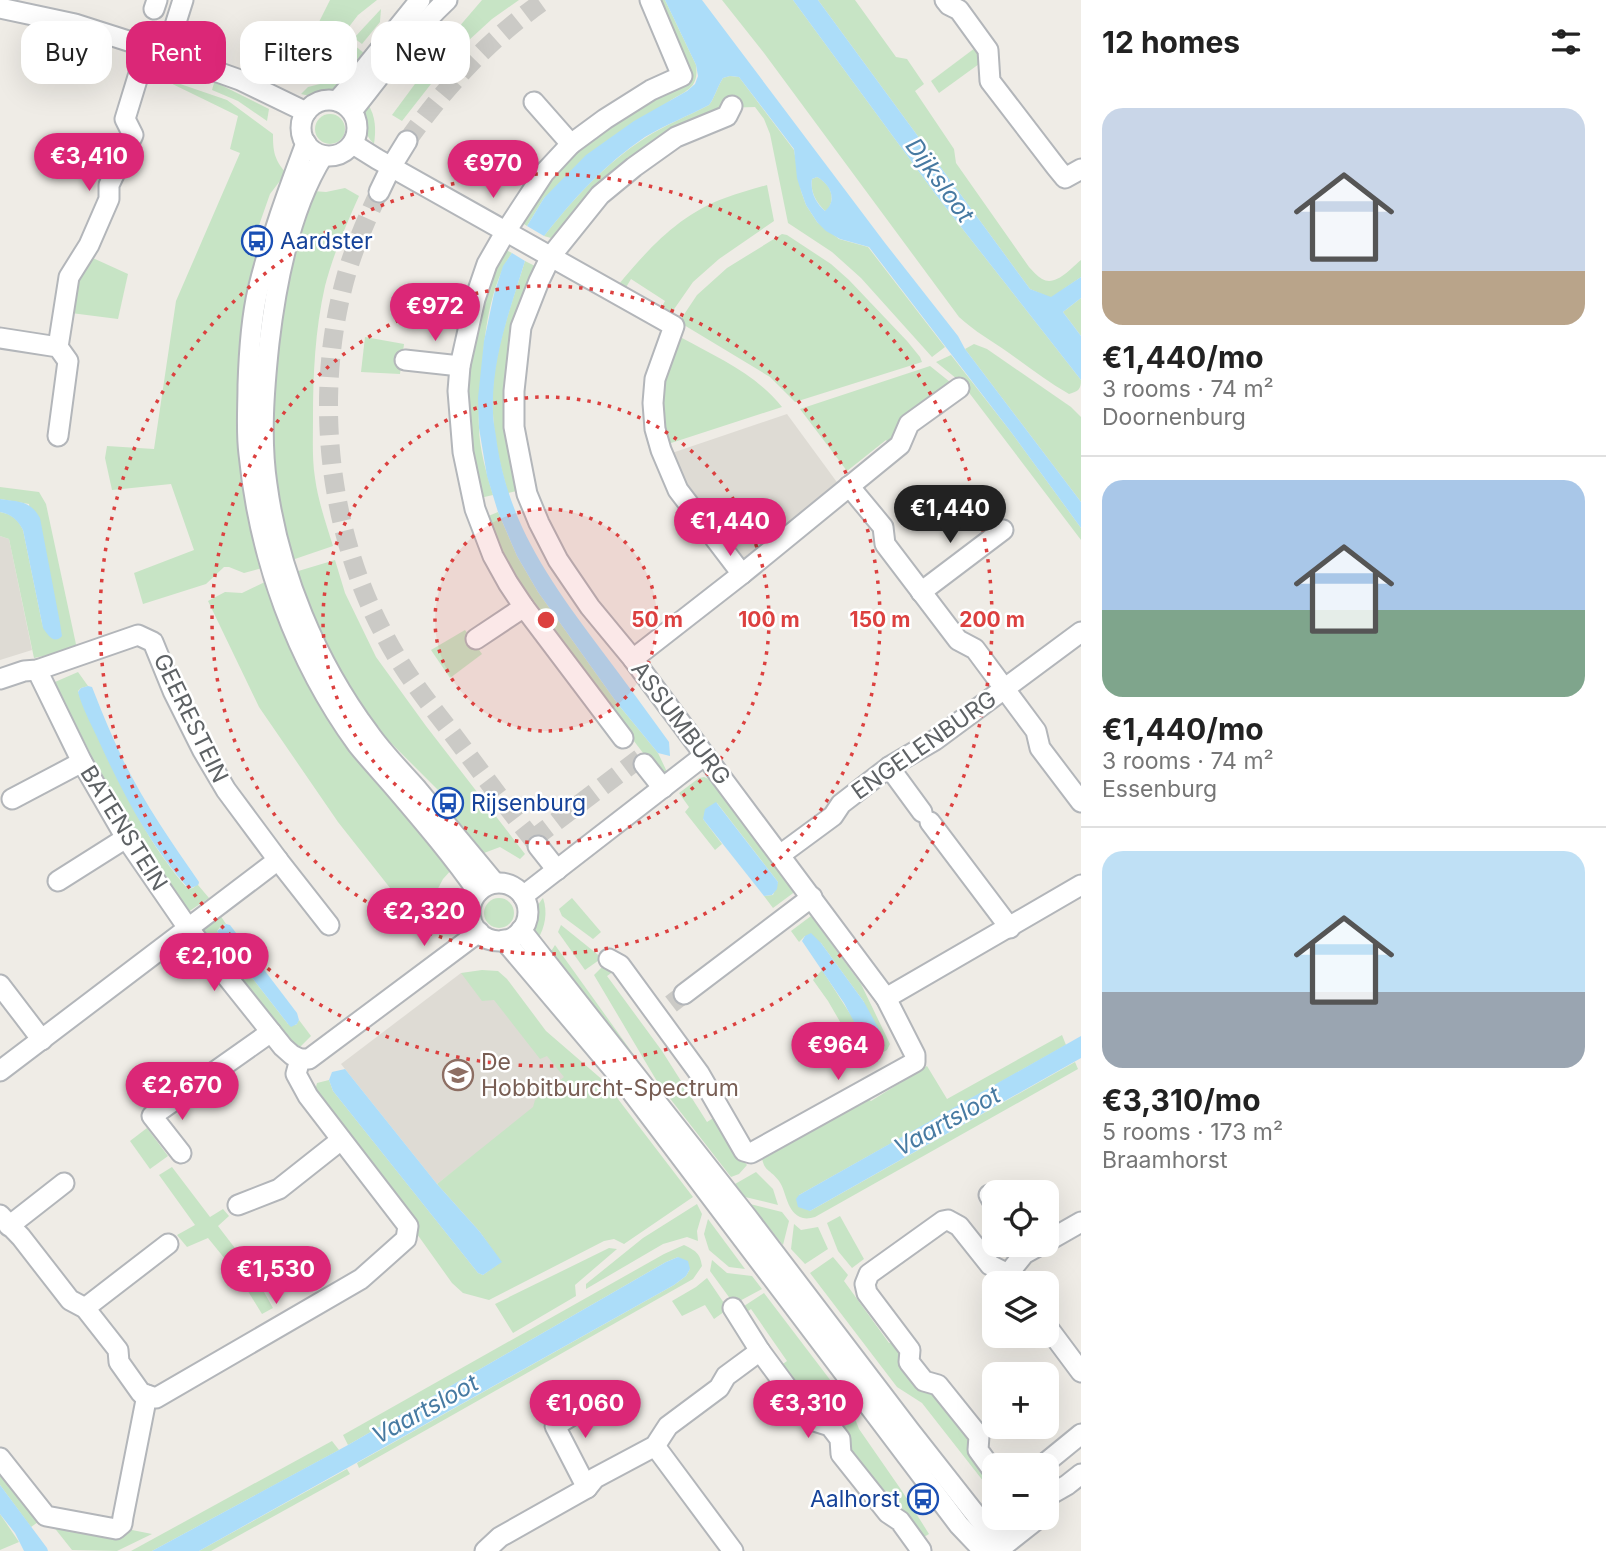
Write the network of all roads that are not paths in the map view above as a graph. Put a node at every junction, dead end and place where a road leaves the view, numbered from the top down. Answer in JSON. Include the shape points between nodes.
{"nodes":[{"id":1,"x":2,"y":0,"type":"edge"},
{"id":2,"x":183,"y":0,"type":"edge"},
{"id":3,"x":420,"y":0,"type":"edge"},
{"id":4,"x":447,"y":0,"type":"edge"},
{"id":5,"x":650,"y":0,"type":"edge"},
{"id":6,"x":945,"y":0,"type":"edge"},
{"id":7,"x":0,"y":7,"type":"edge"},
{"id":8,"x":176,"y":21,"type":"edge"},
{"id":9,"x":126,"y":40,"type":"edge"},
{"id":10,"x":226,"y":75,"type":"edge"},
{"id":11,"x":136,"y":84,"type":"edge"},
{"id":12,"x":534,"y":102,"type":"dead end"},
{"id":13,"x":344,"y":106,"type":"junction"},
{"id":14,"x":732,"y":106,"type":"dead end"},
{"id":15,"x":306,"y":113,"type":"junction"},
{"id":16,"x":407,"y":141,"type":"tunnel mouth"},
{"id":17,"x":306,"y":143,"type":"junction"},
{"id":18,"x":353,"y":144,"type":"junction"},
{"id":19,"x":571,"y":144,"type":"junction"},
{"id":20,"x":323,"y":156,"type":"junction"},
{"id":21,"x":391,"y":167,"type":"junction"},
{"id":22,"x":1081,"y":169,"type":"edge"},
{"id":23,"x":379,"y":192,"type":"tunnel mouth"},
{"id":24,"x":506,"y":231,"type":"junction"},
{"id":25,"x":551,"y":256,"type":"junction"},
{"id":26,"x":0,"y":338,"type":"edge"},
{"id":27,"x":58,"y":347,"type":"junction"},
{"id":28,"x":405,"y":360,"type":"dead end"},
{"id":29,"x":460,"y":366,"type":"junction"},
{"id":30,"x":960,"y":388,"type":"dead end"},
{"id":31,"x":58,"y":436,"type":"dead end"},
{"id":32,"x":849,"y":485,"type":"junction"},
{"id":33,"x":1003,"y":530,"type":"dead end"},
{"id":34,"x":742,"y":574,"type":"junction"},
{"id":35,"x":921,"y":592,"type":"junction"},
{"id":36,"x":524,"y":607,"type":"junction"},
{"id":37,"x":1081,"y":632,"type":"edge"},
{"id":38,"x":476,"y":639,"type":"dead end"},
{"id":39,"x":634,"y":659,"type":"junction"},
{"id":40,"x":37,"y":670,"type":"junction"},
{"id":41,"x":0,"y":679,"type":"edge"},
{"id":42,"x":1004,"y":689,"type":"junction"},
{"id":43,"x":623,"y":738,"type":"dead end"},
{"id":44,"x":705,"y":755,"type":"junction"},
{"id":45,"x":82,"y":762,"type":"junction"},
{"id":46,"x":644,"y":764,"type":"dead end"},
{"id":47,"x":889,"y":767,"type":"junction"},
{"id":48,"x":663,"y":788,"type":"junction"},
{"id":49,"x":1079,"y":797,"type":"edge"},
{"id":50,"x":12,"y":799,"type":"dead end"},
{"id":51,"x":126,"y":838,"type":"junction"},
{"id":52,"x":538,"y":846,"type":"tunnel mouth"},
{"id":53,"x":780,"y":855,"type":"junction"},
{"id":54,"x":278,"y":860,"type":"junction"},
{"id":55,"x":557,"y":870,"type":"junction"},
{"id":56,"x":58,"y":881,"type":"dead end"},
{"id":57,"x":1081,"y":885,"type":"edge"},
{"id":58,"x":486,"y":888,"type":"junction"},
{"id":59,"x":523,"y":896,"type":"junction"},
{"id":60,"x":812,"y":897,"type":"junction"},
{"id":61,"x":329,"y":925,"type":"dead end"},
{"id":62,"x":188,"y":928,"type":"junction"},
{"id":63,"x":1010,"y":928,"type":"junction"},
{"id":64,"x":479,"y":932,"type":"junction"},
{"id":65,"x":513,"y":935,"type":"junction"},
{"id":66,"x":609,"y":959,"type":"dead end"},
{"id":67,"x":0,"y":985,"type":"edge"},
{"id":68,"x":886,"y":998,"type":"junction"},
{"id":69,"x":671,"y":1004,"type":"junction"},
{"id":70,"x":271,"y":1032,"type":"junction"},
{"id":71,"x":42,"y":1040,"type":"junction"},
{"id":72,"x":300,"y":1059,"type":"junction"},
{"id":73,"x":0,"y":1071,"type":"edge"},
{"id":74,"x":341,"y":1140,"type":"junction"},
{"id":75,"x":181,"y":1153,"type":"dead end"},
{"id":76,"x":64,"y":1183,"type":"dead end"},
{"id":77,"x":238,"y":1205,"type":"dead end"},
{"id":78,"x":4,"y":1220,"type":"edge"},
{"id":79,"x":1081,"y":1222,"type":"edge"},
{"id":80,"x":1059,"y":1235,"type":"edge"},
{"id":81,"x":169,"y":1244,"type":"dead end"},
{"id":82,"x":1000,"y":1271,"type":"edge"},
{"id":83,"x":85,"y":1308,"type":"junction"},
{"id":84,"x":733,"y":1308,"type":"dead end"},
{"id":85,"x":1059,"y":1342,"type":"edge"},
{"id":86,"x":760,"y":1351,"type":"junction"},
{"id":87,"x":1081,"y":1372,"type":"edge"},
{"id":88,"x":147,"y":1395,"type":"junction"},
{"id":89,"x":602,"y":1397,"type":"dead end"},
{"id":90,"x":1081,"y":1434,"type":"edge"},
{"id":91,"x":655,"y":1446,"type":"junction"},
{"id":92,"x":1058,"y":1453,"type":"edge"},
{"id":93,"x":982,"y":1456,"type":"edge"},
{"id":94,"x":0,"y":1458,"type":"edge"},
{"id":95,"x":1074,"y":1480,"type":"edge"},
{"id":96,"x":587,"y":1488,"type":"junction"},
{"id":97,"x":1059,"y":1489,"type":"edge"},
{"id":98,"x":1059,"y":1497,"type":"edge"},
{"id":99,"x":1003,"y":1530,"type":"edge"},
{"id":100,"x":1017,"y":1530,"type":"edge"},
{"id":101,"x":987,"y":1547,"type":"edge"},
{"id":102,"x":729,"y":1550,"type":"edge"},
{"id":103,"x":485,"y":1551,"type":"edge"},
{"id":104,"x":920,"y":1551,"type":"edge"}],
"edges":[{"from":1,"to":7,"type":"street"},
{"from":2,"to":8,"type":"street"},
{"from":3,"to":13,"type":"street","via":[[357,78]]},
{"from":4,"to":13,"type":"street"},
{"from":5,"to":19,"type":"street","via":[[682,76],[651,90]]},
{"from":6,"to":22,"type":"street","via":[[959,10],[988,50],[990,81],[1065,178]]},
{"from":7,"to":9,"type":"street"},
{"from":10,"to":15,"type":"street"},
{"from":11,"to":27,"type":"street","via":[[125,119],[133,135],[89,245],[69,277]]},
{"from":12,"to":19,"type":"street"},
{"from":13,"to":15,"type":"street","via":[[319,101]]},
{"from":13,"to":18,"type":"street","via":[[358,127]]},
{"from":14,"to":25,"type":"street","name":"ASSUMBURG","via":[[727,116],[676,137],[600,195]]},
{"from":15,"to":17,"type":"street","via":[[301,128]]},
{"from":16,"to":21,"type":"street"},
{"from":17,"to":20,"type":"street"},
{"from":17,"to":58,"type":"street","via":[[279,216],[253,322],[248,439],[259,521],[277,587],[316,677],[358,744]]},
{"from":18,"to":20,"type":"street","via":[[340,154]]},
{"from":18,"to":21,"type":"street"},
{"from":19,"to":24,"type":"street","via":[[544,173]]},
{"from":20,"to":58,"type":"street","via":[[295,221],[271,326],[264,448],[272,516],[298,603],[328,669],[369,734]]},
{"from":21,"to":23,"type":"street"},
{"from":21,"to":24,"type":"street"},
{"from":24,"to":25,"type":"street"},
{"from":24,"to":29,"type":"street","via":[[487,264],[475,299]]},
{"from":25,"to":34,"type":"street","via":[[674,326],[655,379],[655,429],[678,490]]},
{"from":25,"to":39,"type":"street","name":"ASSUMBURG","via":[[522,327],[514,391],[519,459],[527,494],[558,560]]},
{"from":26,"to":27,"type":"street"},
{"from":27,"to":31,"type":"street","via":[[68,360]]},
{"from":28,"to":29,"type":"street"},
{"from":29,"to":36,"type":"street","via":[[463,452],[475,509],[493,556]]},
{"from":30,"to":32,"type":"street","via":[[909,424],[900,445]]},
{"from":32,"to":34,"type":"street"},
{"from":32,"to":35,"type":"street","via":[[883,527],[885,544]]},
{"from":33,"to":35,"type":"street"},
{"from":34,"to":39,"type":"street"},
{"from":35,"to":42,"type":"street","via":[[959,641],[975,649]]},
{"from":36,"to":38,"type":"street"},
{"from":36,"to":43,"type":"street"},
{"from":37,"to":42,"type":"street","name":"ENGELENBURG"},
{"from":39,"to":44,"type":"street","name":"ASSUMBURG"},
{"from":40,"to":41,"type":"street"},
{"from":40,"to":45,"type":"street","name":"BATENSTEIN"},
{"from":40,"to":54,"type":"street","name":"GEERESTEIN","via":[[138,635],[153,642],[203,751]]},
{"from":42,"to":47,"type":"street","name":"ENGELENBURG"},
{"from":42,"to":49,"type":"street","via":[[1037,731],[1040,748]]},
{"from":44,"to":48,"type":"street"},
{"from":44,"to":53,"type":"street","name":"ASSUMBURG"},
{"from":45,"to":50,"type":"street"},
{"from":45,"to":51,"type":"street","name":"BATENSTEIN"},
{"from":46,"to":48,"type":"street"},
{"from":47,"to":53,"type":"street","name":"ENGELENBURG"},
{"from":47,"to":63,"type":"street"},
{"from":48,"to":55,"type":"street"},
{"from":51,"to":56,"type":"street"},
{"from":51,"to":62,"type":"street","name":"BATENSTEIN"},
{"from":52,"to":55,"type":"street"},
{"from":53,"to":60,"type":"street","name":"ASSUMBURG"},
{"from":54,"to":61,"type":"street","name":"GEERESTEIN"},
{"from":54,"to":62,"type":"street"},
{"from":55,"to":59,"type":"street"},
{"from":57,"to":63,"type":"street"},
{"from":58,"to":59,"type":"street","via":[[511,886]]},
{"from":58,"to":64,"type":"street","via":[[472,901],[470,912]]},
{"from":59,"to":65,"type":"street","via":[[526,922]]},
{"from":60,"to":68,"type":"street","name":"ASSUMBURG"},
{"from":60,"to":69,"type":"street"},
{"from":62,"to":70,"type":"street","name":"BATENSTEIN"},
{"from":62,"to":71,"type":"street"},
{"from":63,"to":68,"type":"street"},
{"from":64,"to":65,"type":"street","via":[[490,939]]},
{"from":64,"to":72,"type":"street","via":[[309,1059]]},
{"from":65,"to":101,"type":"street","via":[[959,1525]]},
{"from":66,"to":69,"type":"street"},
{"from":67,"to":71,"type":"street"},
{"from":68,"to":69,"type":"street","name":"ASSUMBURG","via":[[915,1062],[751,1153],[744,1152],[699,1073]]},
{"from":70,"to":72,"type":"street","name":"BATENSTEIN"},
{"from":70,"to":75,"type":"street","via":[[152,1116]]},
{"from":71,"to":73,"type":"street"},
{"from":72,"to":74,"type":"street","via":[[296,1074]]},
{"from":74,"to":77,"type":"street","via":[[279,1189]]},
{"from":74,"to":88,"type":"street","via":[[408,1226],[406,1240],[351,1286],[156,1398]]},
{"from":76,"to":78,"type":"street"},
{"from":78,"to":83,"type":"street","via":[[70,1300]]},
{"from":79,"to":80,"type":"street"},
{"from":81,"to":83,"type":"street"},
{"from":82,"to":93,"type":"street","via":[[948,1220],[869,1274],[865,1284],[910,1350],[909,1362],[924,1381],[937,1385],[979,1436]]},
{"from":83,"to":88,"type":"street","via":[[118,1350],[119,1362],[141,1393]]},
{"from":84,"to":86,"type":"street"},
{"from":85,"to":87,"type":"street"},
{"from":86,"to":91,"type":"street","via":[[668,1426]]},
{"from":86,"to":104,"type":"street","via":[[811,1420],[830,1426],[840,1439],[841,1454]]},
{"from":88,"to":94,"type":"street","via":[[124,1517],[116,1530],[46,1516]]},
{"from":89,"to":96,"type":"street","via":[[555,1426]]},
{"from":90,"to":92,"type":"street"},
{"from":91,"to":96,"type":"street","via":[[595,1478]]},
{"from":91,"to":102,"type":"street"},
{"from":95,"to":97,"type":"street"},
{"from":95,"to":98,"type":"street"},
{"from":96,"to":103,"type":"street","via":[[500,1537]]},
{"from":99,"to":101,"type":"street"},
{"from":100,"to":101,"type":"street"}]}
